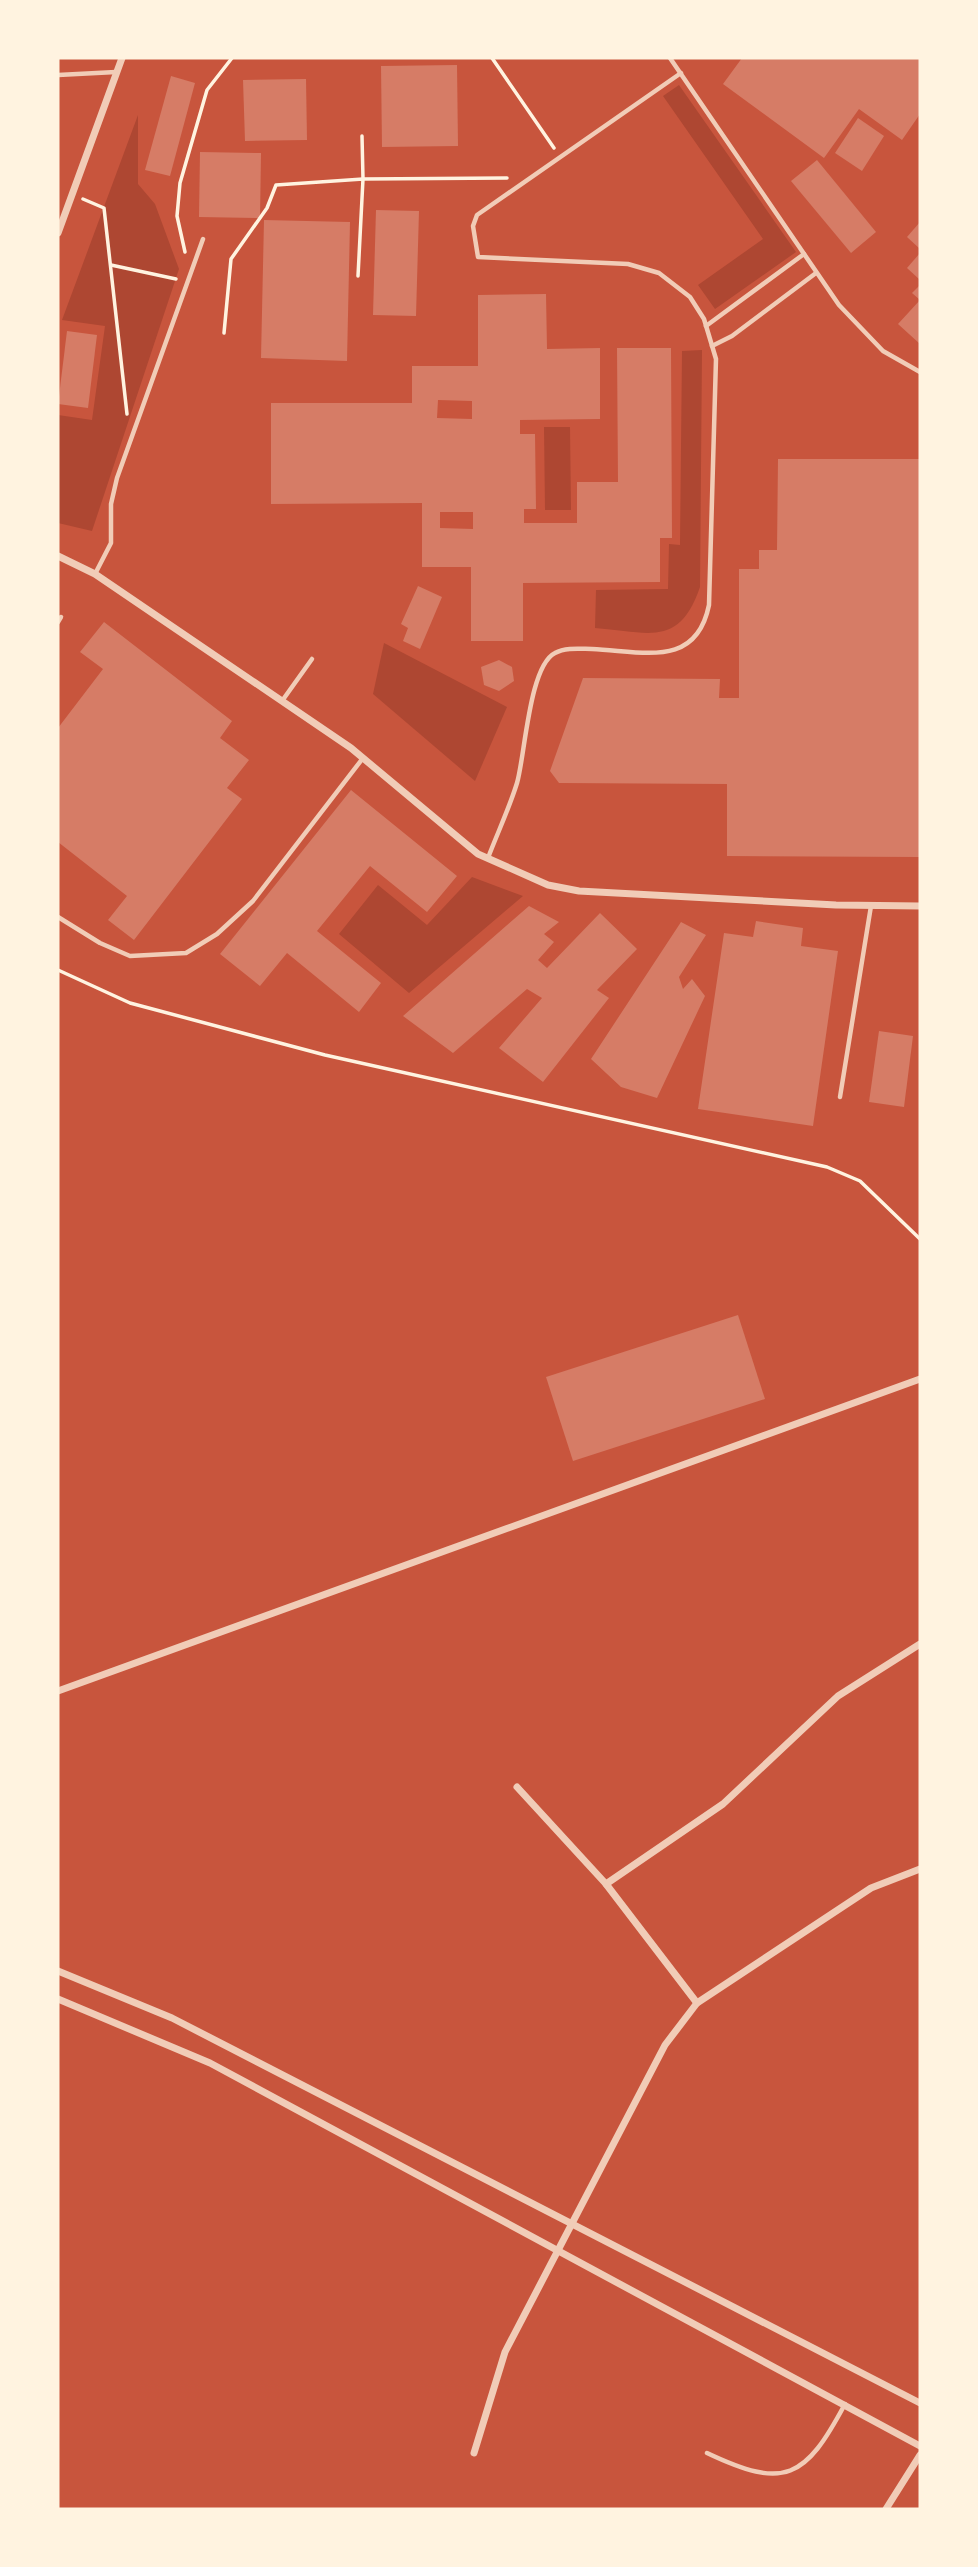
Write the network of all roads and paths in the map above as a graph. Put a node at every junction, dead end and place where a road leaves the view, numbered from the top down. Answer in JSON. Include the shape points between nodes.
{"nodes":[{"id":1,"x":122,"y":58,"type":"edge"},
{"id":2,"x":232,"y":58,"type":"edge"},
{"id":3,"x":670,"y":58,"type":"edge"},
{"id":4,"x":495,"y":59,"type":"edge"},
{"id":5,"x":117,"y":72,"type":"junction"},
{"id":6,"x":681,"y":73,"type":"junction"},
{"id":7,"x":58,"y":75,"type":"edge"},
{"id":8,"x":362,"y":136,"type":"dead end"},
{"id":9,"x":560,"y":157,"type":"junction"},
{"id":10,"x":530,"y":178,"type":"junction"},
{"id":11,"x":363,"y":179,"type":"junction"},
{"id":12,"x":72,"y":194,"type":"junction"},
{"id":13,"x":58,"y":233,"type":"edge"},
{"id":14,"x":203,"y":239,"type":"dead end"},
{"id":15,"x":804,"y":254,"type":"junction"},
{"id":16,"x":194,"y":264,"type":"junction"},
{"id":17,"x":110,"y":265,"type":"junction"},
{"id":18,"x":816,"y":272,"type":"junction"},
{"id":19,"x":358,"y":276,"type":"dead end"},
{"id":20,"x":188,"y":282,"type":"junction"},
{"id":21,"x":706,"y":326,"type":"junction"},
{"id":22,"x":224,"y":333,"type":"dead end"},
{"id":23,"x":712,"y":346,"type":"junction"},
{"id":24,"x":920,"y":372,"type":"edge"},
{"id":25,"x":127,"y":415,"type":"dead end"},
{"id":26,"x":58,"y":558,"type":"edge"},
{"id":27,"x":95,"y":574,"type":"junction"},
{"id":28,"x":312,"y":659,"type":"dead end"},
{"id":29,"x":282,"y":702,"type":"junction"},
{"id":30,"x":363,"y":758,"type":"junction"},
{"id":31,"x":488,"y":858,"type":"junction"},
{"id":32,"x":871,"y":906,"type":"junction"},
{"id":33,"x":920,"y":906,"type":"edge"},
{"id":34,"x":58,"y":917,"type":"edge"},
{"id":35,"x":58,"y":970,"type":"edge"},
{"id":36,"x":840,"y":1097,"type":"dead end"},
{"id":37,"x":920,"y":1239,"type":"edge"},
{"id":38,"x":920,"y":1380,"type":"edge"},
{"id":39,"x":920,"y":1644,"type":"edge"},
{"id":40,"x":58,"y":1691,"type":"edge"},
{"id":41,"x":517,"y":1787,"type":"dead end"},
{"id":42,"x":920,"y":1870,"type":"edge"},
{"id":43,"x":606,"y":1884,"type":"junction"},
{"id":44,"x":58,"y":1972,"type":"edge"},
{"id":45,"x":58,"y":1999,"type":"edge"},
{"id":46,"x":697,"y":2003,"type":"junction"},
{"id":47,"x":570,"y":2225,"type":"junction"},
{"id":48,"x":557,"y":2251,"type":"junction"},
{"id":49,"x":920,"y":2403,"type":"edge"},
{"id":50,"x":845,"y":2404,"type":"junction"},
{"id":51,"x":920,"y":2446,"type":"edge"},
{"id":52,"x":474,"y":2453,"type":"dead end"},
{"id":53,"x":707,"y":2453,"type":"dead end"},
{"id":54,"x":920,"y":2455,"type":"edge"},
{"id":55,"x":886,"y":2509,"type":"edge"}],
"edges":[{"from":1,"to":5,"type":"street"},
{"from":2,"to":16,"type":"path","via":[[207,90],[180,183],[177,216],[184,251]]},
{"from":3,"to":6,"type":"lane"},
{"from":4,"to":9,"type":"path"},
{"from":5,"to":7,"type":"lane"},
{"from":5,"to":12,"type":"street"},
{"from":6,"to":9,"type":"lane"},
{"from":6,"to":15,"type":"lane"},
{"from":8,"to":11,"type":"path"},
{"from":9,"to":10,"type":"lane"},
{"from":10,"to":11,"type":"path"},
{"from":10,"to":21,"type":"lane","via":[[477,215],[473,226],[478,257],[628,264],[659,273],[690,297]]},
{"from":11,"to":19,"type":"path"},
{"from":11,"to":22,"type":"path","via":[[276,185],[267,208],[231,259]]},
{"from":12,"to":13,"type":"street"},
{"from":12,"to":17,"type":"path","via":[[104,208]]},
{"from":14,"to":16,"type":"lane"},
{"from":15,"to":18,"type":"lane"},
{"from":15,"to":21,"type":"lane"},
{"from":16,"to":20,"type":"lane"},
{"from":17,"to":20,"type":"path"},
{"from":17,"to":25,"type":"path"},
{"from":18,"to":23,"type":"lane"},
{"from":18,"to":24,"type":"lane","via":[[883,351]]},
{"from":20,"to":27,"type":"lane","via":[[117,478],[111,503],[111,543]]},
{"from":21,"to":23,"type":"lane"},
{"from":23,"to":31,"type":"lane","via":[[716,386],[705,628],[694,642],[664,652],[577,649],[548,657],[532,705],[517,782]]},
{"from":26,"to":27,"type":"street"},
{"from":27,"to":29,"type":"street"},
{"from":28,"to":29,"type":"lane"},
{"from":29,"to":30,"type":"street"},
{"from":30,"to":31,"type":"street"},
{"from":30,"to":34,"type":"lane","via":[[253,901],[217,934],[186,953],[130,956]]},
{"from":31,"to":32,"type":"street","via":[[548,885],[579,891]]},
{"from":32,"to":33,"type":"street"},
{"from":32,"to":36,"type":"lane"},
{"from":35,"to":37,"type":"path","via":[[131,1003],[312,1052],[827,1167],[860,1181]]},
{"from":38,"to":40,"type":"street"},
{"from":39,"to":43,"type":"street","via":[[838,1696],[723,1804]]},
{"from":41,"to":43,"type":"street"},
{"from":42,"to":46,"type":"street","via":[[871,1888]]},
{"from":43,"to":46,"type":"street"},
{"from":44,"to":47,"type":"street","via":[[172,2018]]},
{"from":45,"to":48,"type":"street","via":[[210,2063]]},
{"from":46,"to":47,"type":"street","via":[[665,2045]]},
{"from":47,"to":48,"type":"street"},
{"from":47,"to":49,"type":"street"},
{"from":48,"to":50,"type":"street"},
{"from":48,"to":52,"type":"street","via":[[505,2352]]},
{"from":50,"to":51,"type":"street"},
{"from":50,"to":53,"type":"lane","via":[[822,2447],[795,2469],[770,2475],[743,2470]]},
{"from":54,"to":55,"type":"street"}]}
